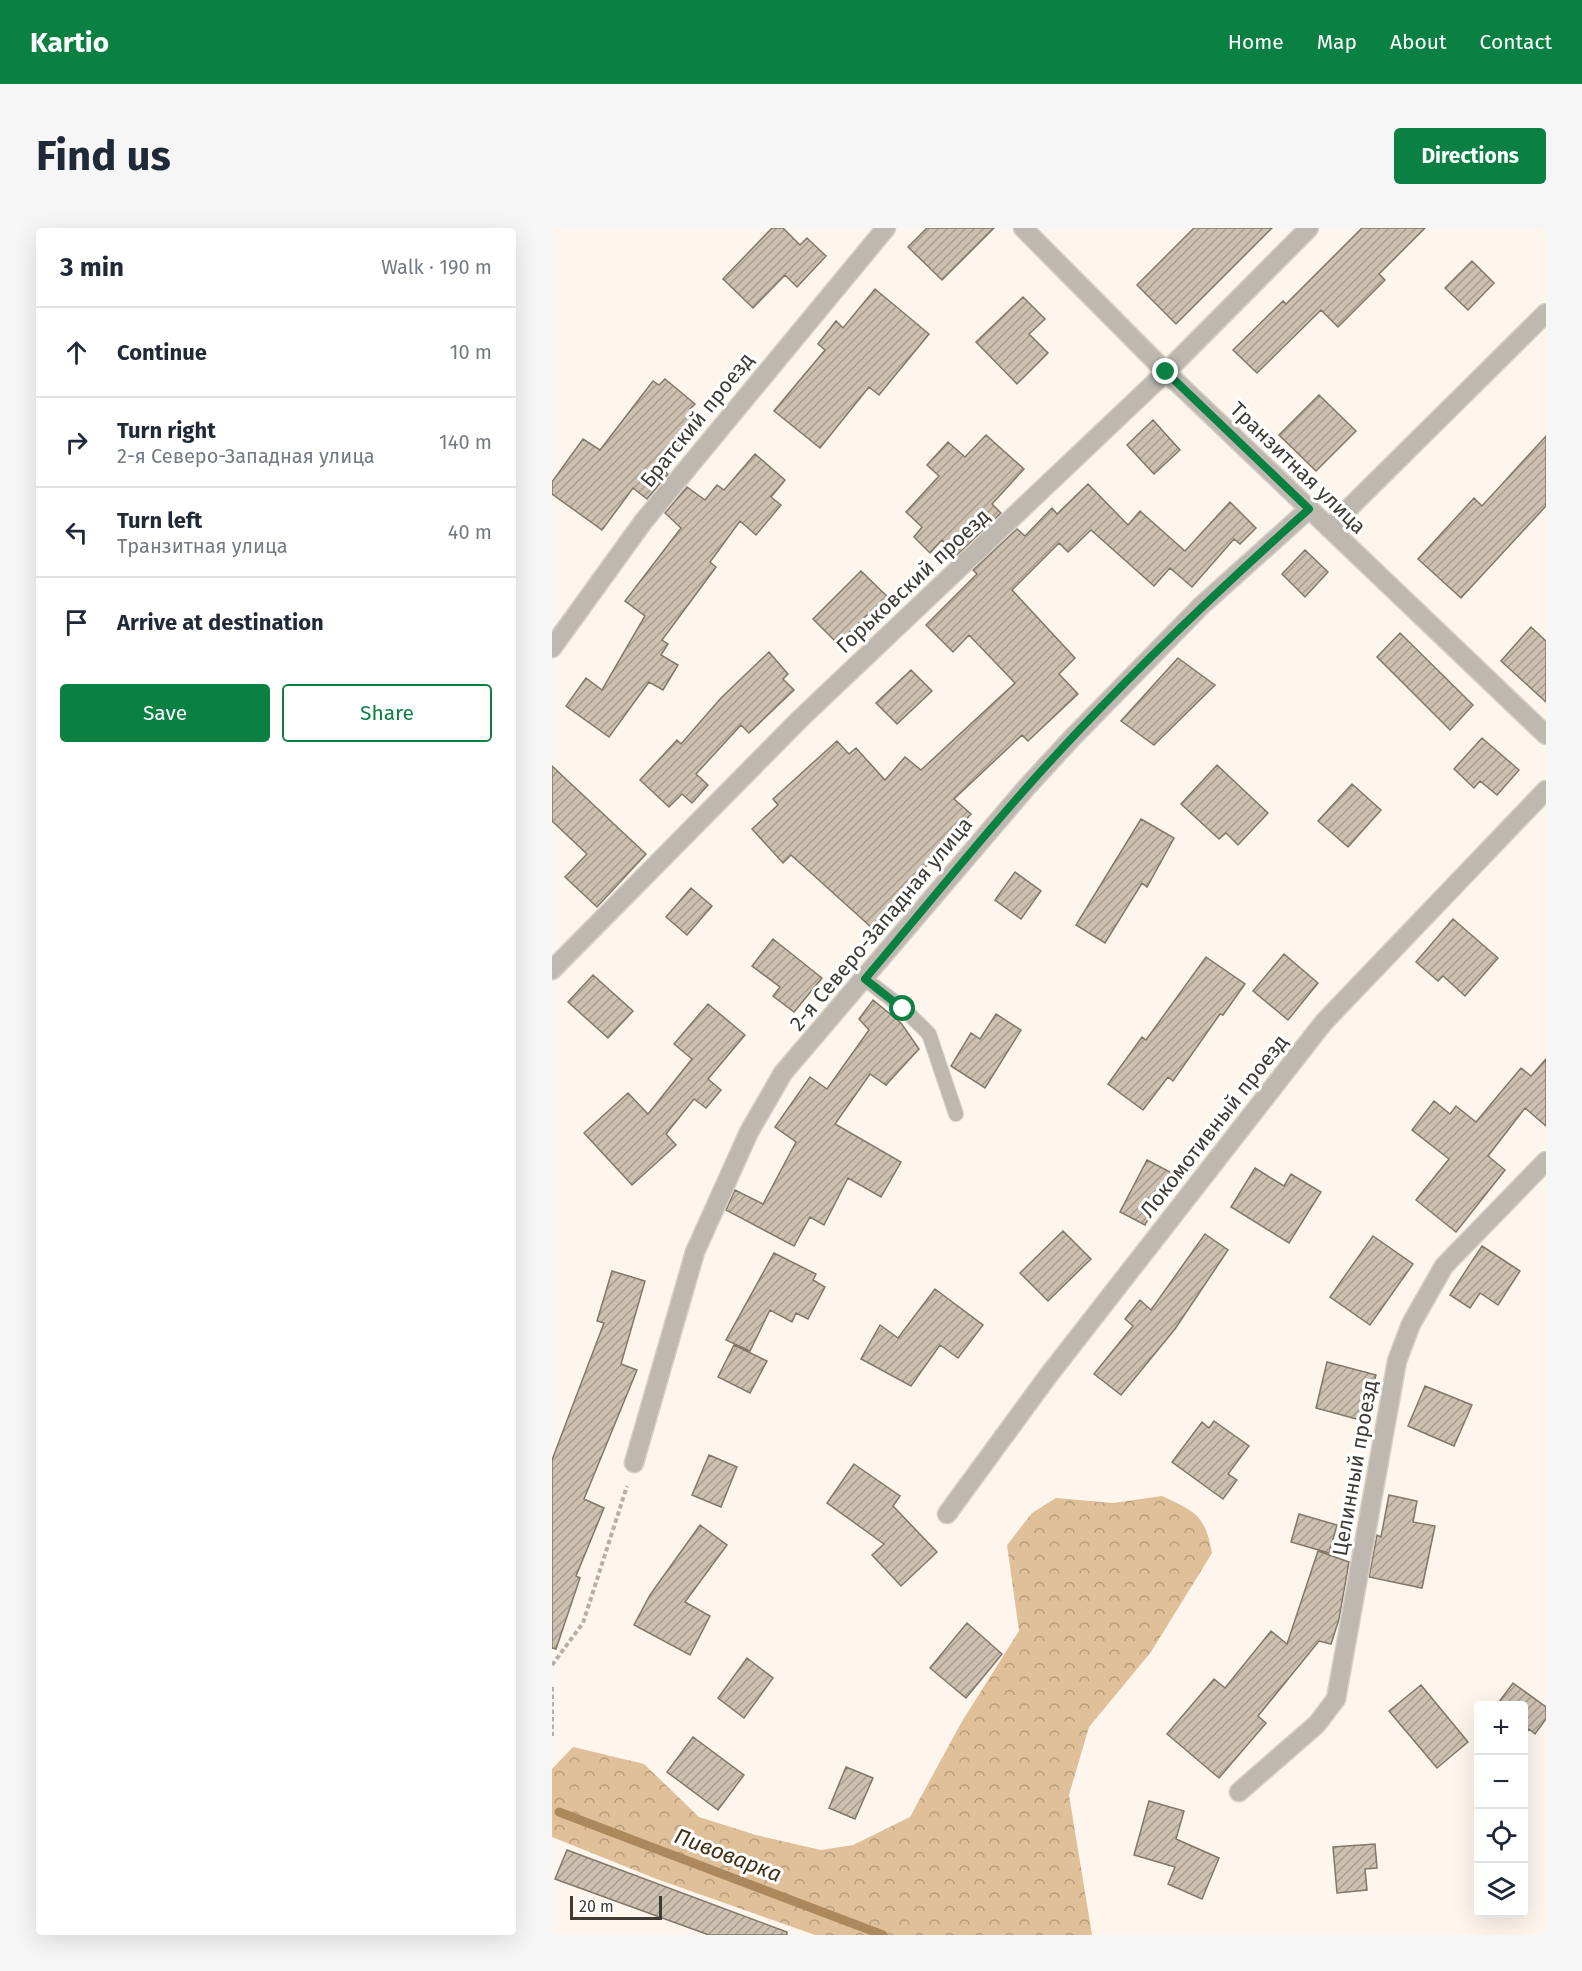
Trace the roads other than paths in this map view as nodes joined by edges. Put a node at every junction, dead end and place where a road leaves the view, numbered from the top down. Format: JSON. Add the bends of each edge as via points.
{"nodes":[{"id":1,"x":886,"y":228,"type":"edge"},
{"id":2,"x":1023,"y":228,"type":"edge"},
{"id":3,"x":1309,"y":228,"type":"edge"},
{"id":4,"x":1546,"y":313,"type":"edge"},
{"id":5,"x":1166,"y":372,"type":"junction"},
{"id":6,"x":1309,"y":509,"type":"junction"},
{"id":7,"x":1329,"y":528,"type":"junction"},
{"id":8,"x":552,"y":648,"type":"edge"},
{"id":9,"x":1546,"y":735,"type":"edge"},
{"id":10,"x":1546,"y":790,"type":"edge"},
{"id":11,"x":552,"y":970,"type":"edge"},
{"id":12,"x":865,"y":979,"type":"junction"},
{"id":13,"x":956,"y":1114,"type":"dead end"},
{"id":14,"x":1546,"y":1161,"type":"edge"},
{"id":15,"x":634,"y":1462,"type":"road end"},
{"id":16,"x":947,"y":1514,"type":"dead end"},
{"id":17,"x":1239,"y":1792,"type":"dead end"}],
"edges":[{"from":1,"to":8,"type":"street","name":"Братский проезд","via":[[643,522]]},
{"from":2,"to":5,"type":"street","name":"Транзитная улица"},
{"from":3,"to":5,"type":"street","name":"Горьковский проезд"},
{"from":4,"to":7,"type":"street"},
{"from":5,"to":6,"type":"street","name":"Транзитная улица"},
{"from":5,"to":11,"type":"street","name":"Горьковский проезд","via":[[801,718]]},
{"from":6,"to":7,"type":"street","name":"Транзитная улица"},
{"from":6,"to":12,"type":"street","name":"2-я Северо-Западная улица","via":[[1201,606],[1072,738]]},
{"from":7,"to":9,"type":"street","name":"Транзитная улица"},
{"from":10,"to":16,"type":"street","name":"Локомотивный проезд","via":[[1324,1022],[1055,1367]]},
{"from":12,"to":13,"type":"lane","via":[[928,1034]]},
{"from":12,"to":15,"type":"street","name":"2-я Северо-Западная улица","via":[[783,1073],[749,1132],[695,1252]]},
{"from":14,"to":17,"type":"street","name":"Целинный проезд","via":[[1444,1266],[1411,1324],[1397,1361],[1336,1699],[1317,1724]]}]}
